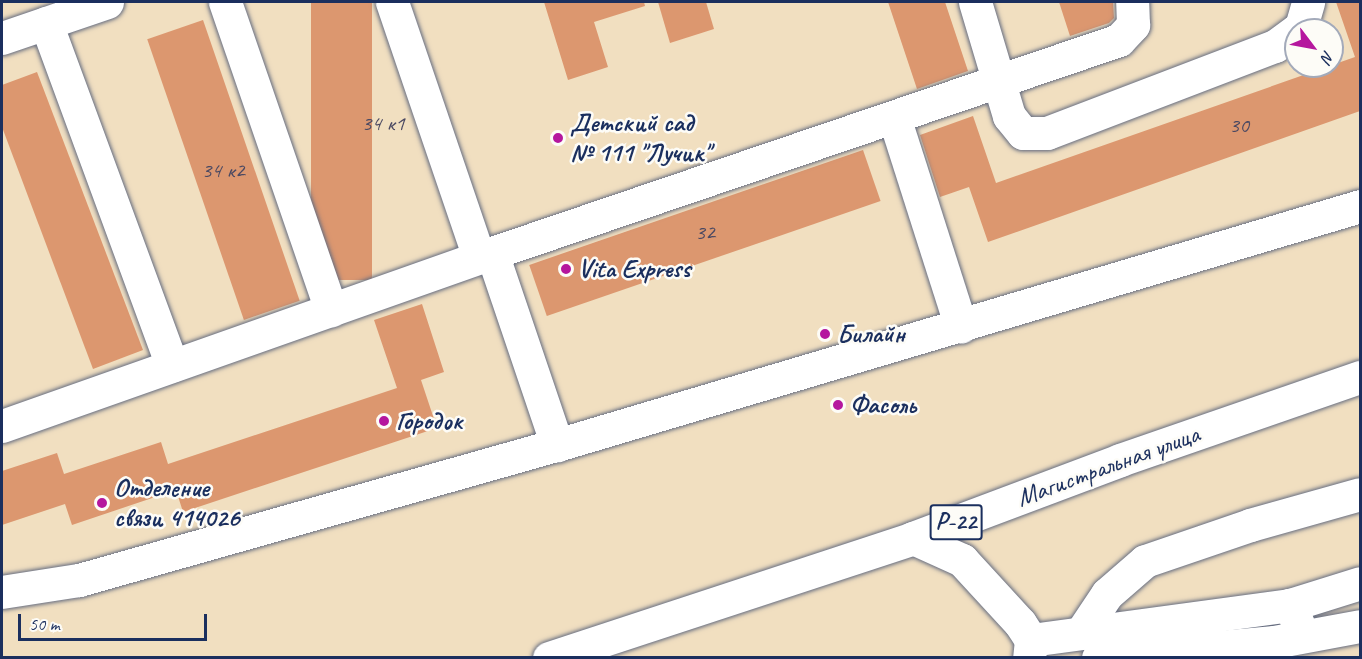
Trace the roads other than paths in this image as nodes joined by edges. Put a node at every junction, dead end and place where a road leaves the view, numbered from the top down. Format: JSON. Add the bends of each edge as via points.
{"nodes":[{"id":1,"x":107,"y":2,"type":"edge"},
{"id":2,"x":225,"y":2,"type":"edge"},
{"id":3,"x":392,"y":2,"type":"edge"},
{"id":4,"x":975,"y":2,"type":"edge"},
{"id":5,"x":1132,"y":2,"type":"edge"},
{"id":6,"x":1308,"y":2,"type":"edge"},
{"id":7,"x":1304,"y":18,"type":"edge"},
{"id":8,"x":46,"y":23,"type":"junction"},
{"id":9,"x":2,"y":38,"type":"edge"},
{"id":10,"x":1284,"y":40,"type":"edge"},
{"id":11,"x":1001,"y":81,"type":"junction"},
{"id":12,"x":894,"y":117,"type":"junction"},
{"id":13,"x":1360,"y":206,"type":"edge"},
{"id":14,"x":486,"y":255,"type":"junction"},
{"id":15,"x":331,"y":310,"type":"junction"},
{"id":16,"x":961,"y":327,"type":"junction"},
{"id":17,"x":172,"y":366,"type":"junction"},
{"id":18,"x":1360,"y":377,"type":"edge"},
{"id":19,"x":2,"y":426,"type":"edge"},
{"id":20,"x":557,"y":446,"type":"junction"},
{"id":21,"x":1360,"y":495,"type":"edge"},
{"id":22,"x":913,"y":538,"type":"junction"},
{"id":23,"x":1360,"y":583,"type":"edge"},
{"id":24,"x":2,"y":592,"type":"edge"},
{"id":25,"x":1290,"y":605,"type":"junction"},
{"id":26,"x":1360,"y":626,"type":"edge"},
{"id":27,"x":1303,"y":637,"type":"junction"},
{"id":28,"x":1027,"y":640,"type":"edge"},
{"id":29,"x":1090,"y":645,"type":"edge"},
{"id":30,"x":549,"y":657,"type":"edge"}],
"edges":[{"from":1,"to":8,"type":"main road"},
{"from":2,"to":15,"type":"main road"},
{"from":3,"to":14,"type":"main road"},
{"from":4,"to":11,"type":"main road"},
{"from":5,"to":11,"type":"main road","via":[[1133,25],[1119,39]]},
{"from":6,"to":7,"type":"main road"},
{"from":8,"to":9,"type":"main road"},
{"from":8,"to":17,"type":"main road"},
{"from":10,"to":11,"type":"main road","via":[[1047,133],[1023,133],[1009,116]]},
{"from":11,"to":12,"type":"main road"},
{"from":12,"to":14,"type":"main road"},
{"from":12,"to":16,"type":"main road"},
{"from":13,"to":16,"type":"main road"},
{"from":14,"to":15,"type":"main road"},
{"from":14,"to":20,"type":"main road"},
{"from":15,"to":17,"type":"main road"},
{"from":16,"to":20,"type":"main road"},
{"from":17,"to":19,"type":"main road"},
{"from":18,"to":22,"type":"main road","name":"Магистральная улица","number":"Р-22","via":[[1120,460]]},
{"from":20,"to":24,"type":"main road","via":[[79,580]]},
{"from":21,"to":29,"type":"main road","via":[[1250,525],[1145,561],[1107,594]]},
{"from":22,"to":28,"type":"main road","via":[[962,560]]},
{"from":22,"to":30,"type":"main road","name":"Магистральная улица","number":"Р-22"},
{"from":23,"to":25,"type":"main road"},
{"from":25,"to":27,"type":"main road"},
{"from":25,"to":29,"type":"main road"},
{"from":26,"to":27,"type":"main road"},
{"from":27,"to":29,"type":"main road","via":[[1274,642]]},
{"from":28,"to":29,"type":"main road"}]}
